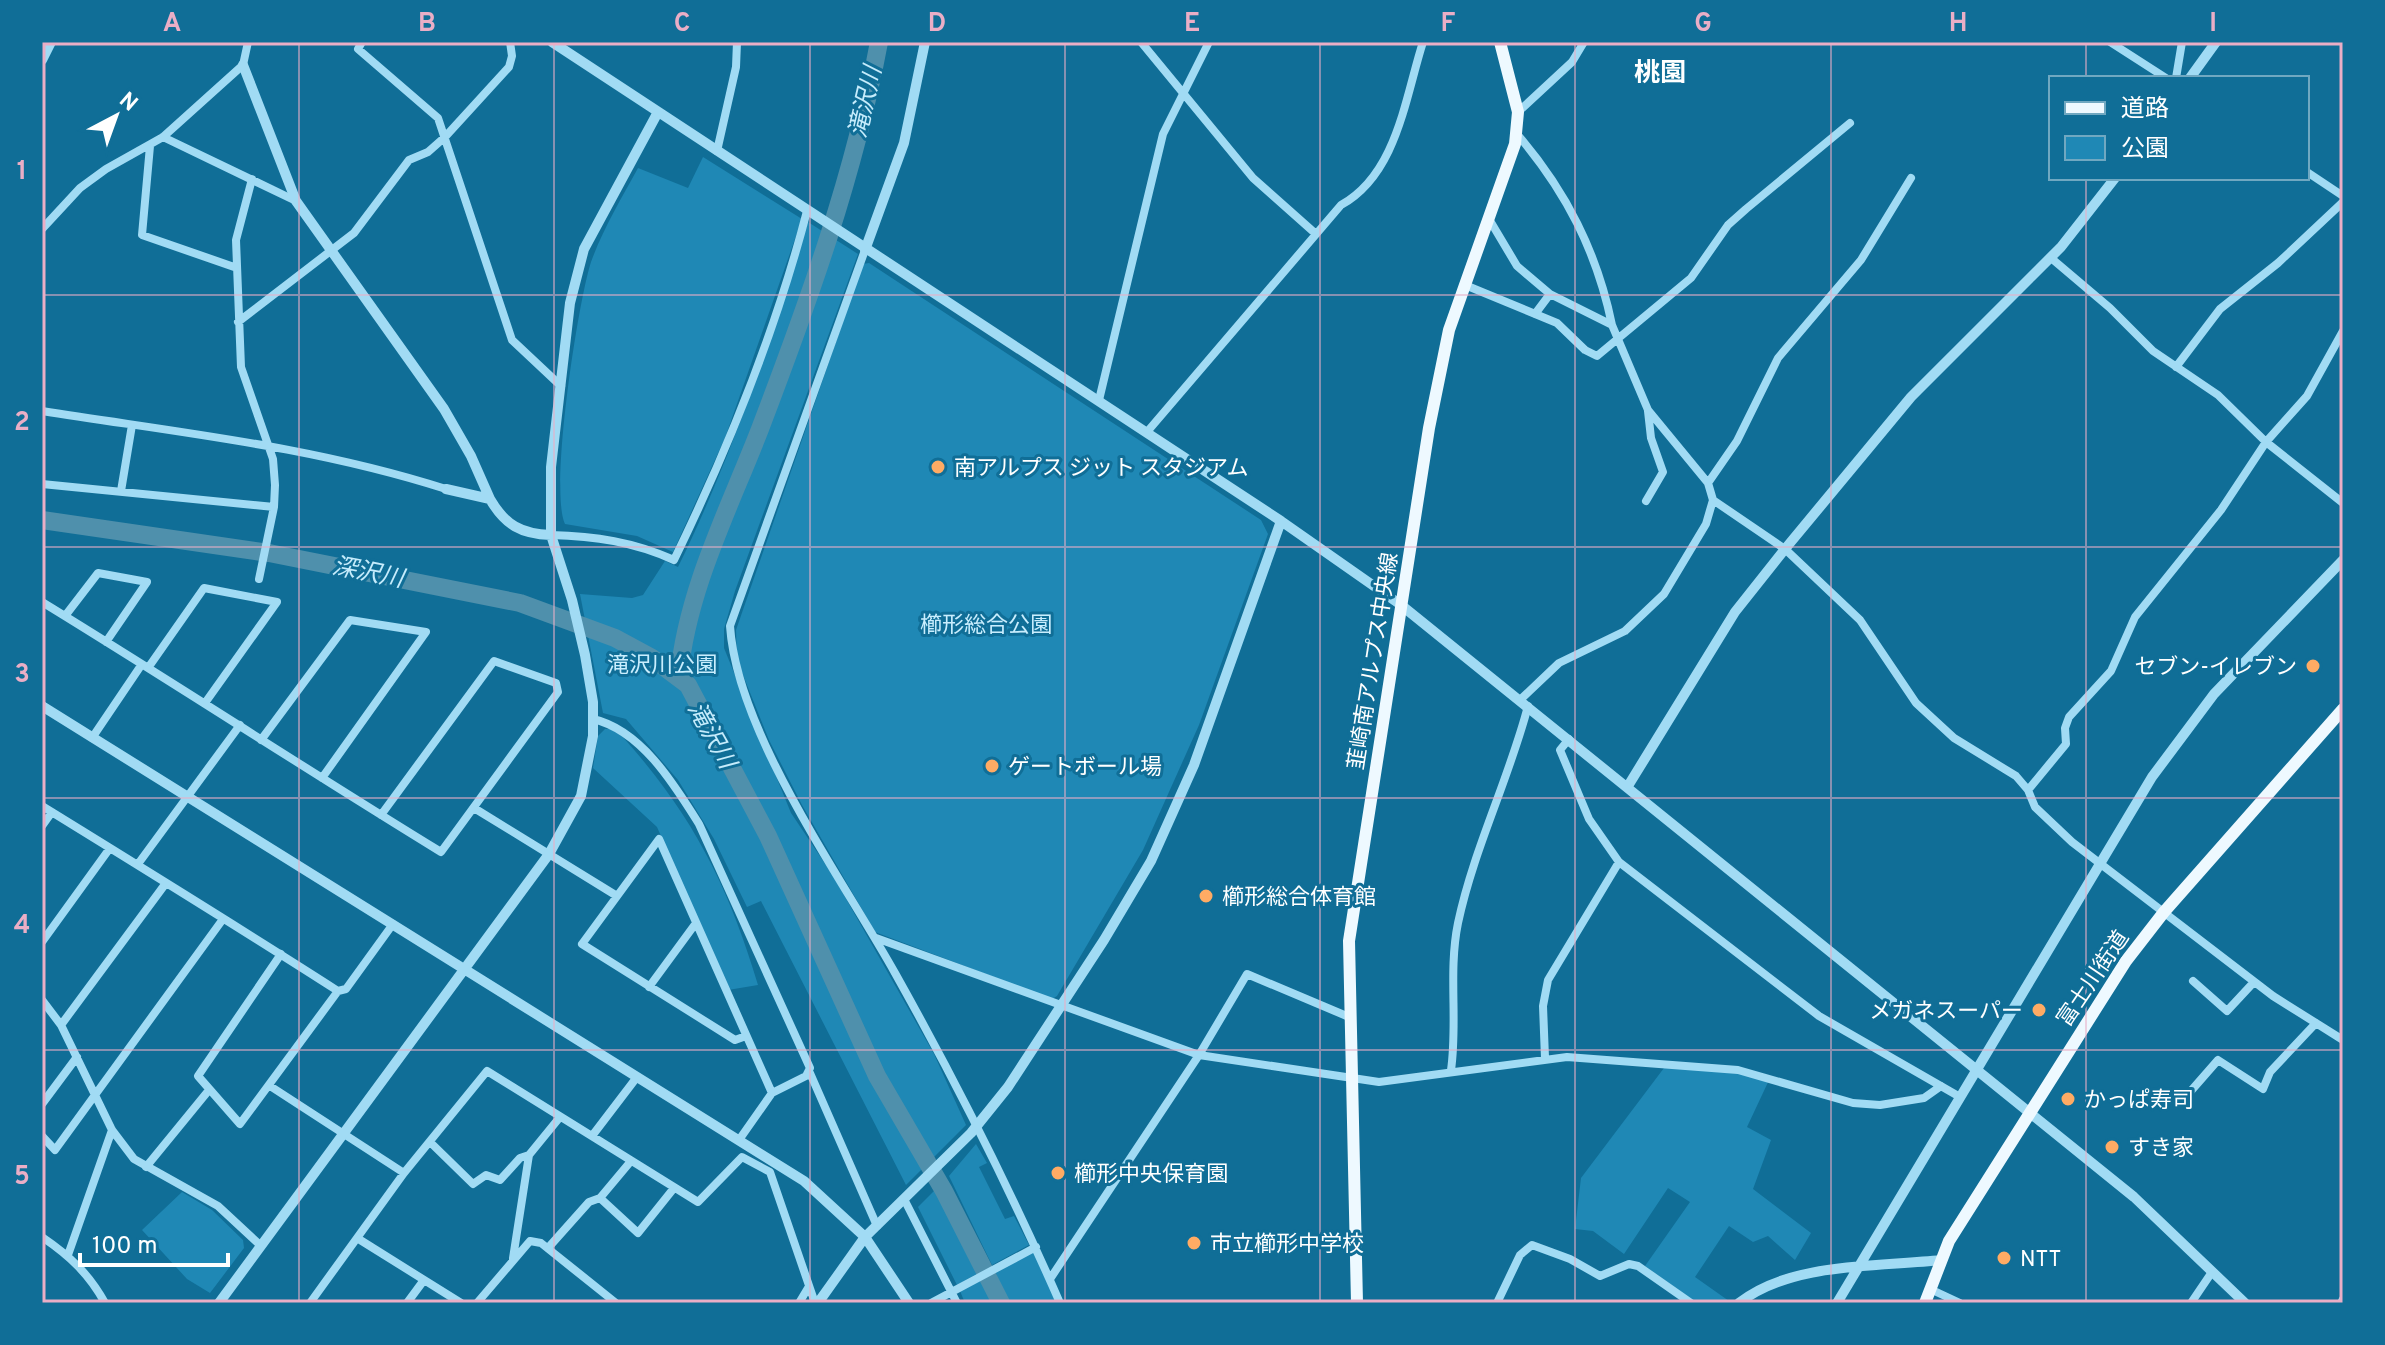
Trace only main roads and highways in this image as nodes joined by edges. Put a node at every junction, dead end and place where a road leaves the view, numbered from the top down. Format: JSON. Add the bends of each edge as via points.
{"nodes":[{"id":1,"x":1500,"y":42,"type":"edge"},
{"id":2,"x":2343,"y":709,"type":"edge"},
{"id":3,"x":1357,"y":1303,"type":"edge"},
{"id":4,"x":1925,"y":1303,"type":"edge"}],
"edges":[{"from":1,"to":3,"type":"main road","name":"韮崎南アルプス中央線","via":[[1518,112],[1517,134],[1449,330],[1349,941]]},
{"from":2,"to":4,"type":"main road","name":"富士川街道","via":[[2164,912],[2095,1005],[1949,1241]]}]}
